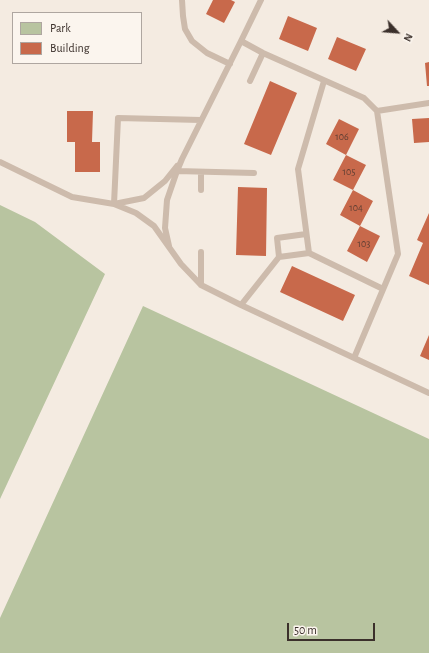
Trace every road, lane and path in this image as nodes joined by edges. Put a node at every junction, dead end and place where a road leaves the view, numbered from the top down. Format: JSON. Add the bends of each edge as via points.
{"nodes":[{"id":1,"x":182,"y":0,"type":"edge"},
{"id":2,"x":261,"y":0,"type":"edge"},
{"id":3,"x":241,"y":42,"type":"junction"},
{"id":4,"x":263,"y":53,"type":"junction"},
{"id":5,"x":230,"y":64,"type":"junction"},
{"id":6,"x":250,"y":81,"type":"dead end"},
{"id":7,"x":324,"y":81,"type":"junction"},
{"id":8,"x":429,"y":103,"type":"edge"},
{"id":9,"x":377,"y":111,"type":"junction"},
{"id":10,"x":201,"y":120,"type":"junction"},
{"id":11,"x":182,"y":159,"type":"junction"},
{"id":12,"x":0,"y":162,"type":"edge"},
{"id":13,"x":177,"y":171,"type":"junction"},
{"id":14,"x":201,"y":172,"type":"junction"},
{"id":15,"x":254,"y":173,"type":"dead end"},
{"id":16,"x":201,"y":190,"type":"dead end"},
{"id":17,"x":114,"y":204,"type":"junction"},
{"id":18,"x":306,"y":234,"type":"junction"},
{"id":19,"x":170,"y":250,"type":"junction"},
{"id":20,"x":201,"y":252,"type":"dead end"},
{"id":21,"x":309,"y":253,"type":"junction"},
{"id":22,"x":279,"y":257,"type":"junction"},
{"id":23,"x":201,"y":284,"type":"junction"},
{"id":24,"x":383,"y":289,"type":"junction"},
{"id":25,"x":241,"y":305,"type":"junction"},
{"id":26,"x":354,"y":358,"type":"junction"},
{"id":27,"x":429,"y":393,"type":"edge"}],
"edges":[{"from":1,"to":5,"type":"lane","via":[[185,29],[192,41],[207,53]]},
{"from":2,"to":3,"type":"lane"},
{"from":3,"to":4,"type":"lane"},
{"from":3,"to":5,"type":"lane"},
{"from":4,"to":6,"type":"lane"},
{"from":4,"to":7,"type":"lane"},
{"from":5,"to":10,"type":"lane"},
{"from":7,"to":9,"type":"lane","via":[[364,98]]},
{"from":7,"to":18,"type":"lane","via":[[298,169]]},
{"from":8,"to":9,"type":"lane"},
{"from":9,"to":24,"type":"lane","via":[[398,254]]},
{"from":10,"to":11,"type":"lane"},
{"from":10,"to":17,"type":"lane","via":[[118,118]]},
{"from":11,"to":13,"type":"lane"},
{"from":11,"to":17,"type":"lane","via":[[165,181],[144,198]]},
{"from":12,"to":17,"type":"lane","via":[[72,197]]},
{"from":13,"to":14,"type":"lane"},
{"from":13,"to":19,"type":"lane","via":[[167,200],[165,228]]},
{"from":14,"to":15,"type":"lane"},
{"from":14,"to":16,"type":"lane"},
{"from":17,"to":19,"type":"lane","via":[[136,213],[154,226]]},
{"from":18,"to":21,"type":"lane"},
{"from":18,"to":22,"type":"lane","via":[[277,238]]},
{"from":19,"to":23,"type":"lane"},
{"from":20,"to":23,"type":"lane"},
{"from":21,"to":22,"type":"lane"},
{"from":21,"to":24,"type":"lane"},
{"from":22,"to":25,"type":"lane"},
{"from":23,"to":25,"type":"lane"},
{"from":24,"to":26,"type":"lane"},
{"from":25,"to":26,"type":"lane"},
{"from":26,"to":27,"type":"lane"}]}
